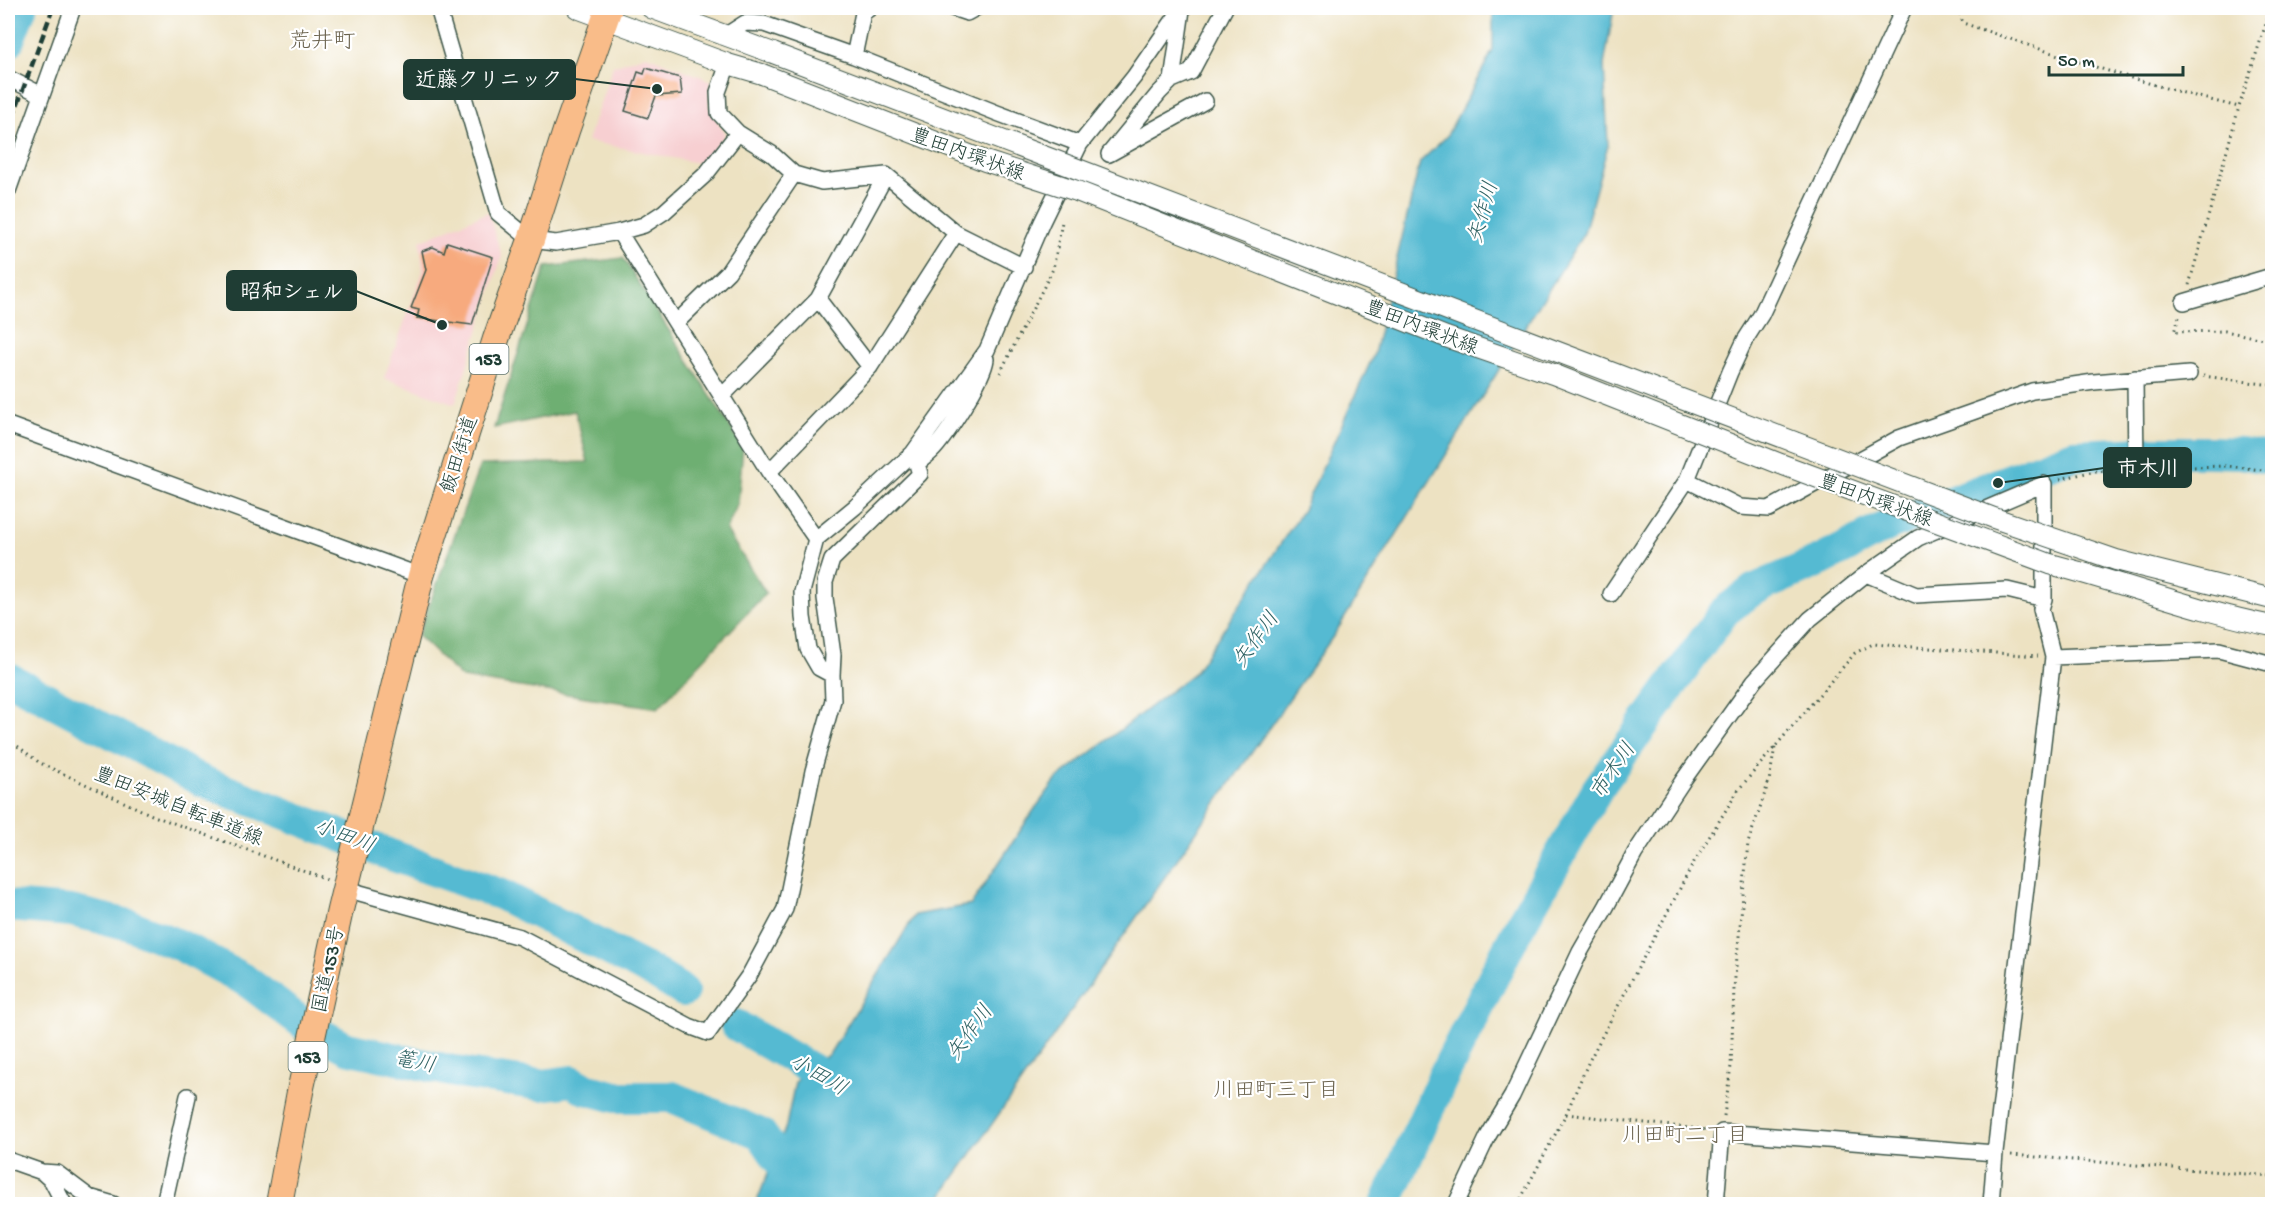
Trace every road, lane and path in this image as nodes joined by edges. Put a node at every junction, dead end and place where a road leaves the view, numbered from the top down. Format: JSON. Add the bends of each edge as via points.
{"nodes":[{"id":1,"x":73,"y":8,"type":"edge"},
{"id":2,"x":438,"y":8,"type":"edge"},
{"id":3,"x":577,"y":8,"type":"edge"},
{"id":4,"x":651,"y":8,"type":"edge"},
{"id":5,"x":870,"y":8,"type":"edge"},
{"id":6,"x":952,"y":8,"type":"edge"},
{"id":7,"x":976,"y":8,"type":"edge"},
{"id":8,"x":1182,"y":8,"type":"edge"},
{"id":9,"x":1225,"y":8,"type":"edge"},
{"id":10,"x":1904,"y":8,"type":"edge"},
{"id":11,"x":1958,"y":8,"type":"edge"},
{"id":12,"x":2271,"y":8,"type":"edge"},
{"id":13,"x":607,"y":13,"type":"edge"},
{"id":14,"x":727,"y":37,"type":"junction"},
{"id":15,"x":854,"y":56,"type":"junction"},
{"id":16,"x":728,"y":64,"type":"junction"},
{"id":17,"x":8,"y":78,"type":"edge"},
{"id":18,"x":1172,"y":80,"type":"junction"},
{"id":19,"x":42,"y":96,"type":"junction"},
{"id":20,"x":1205,"y":101,"type":"dead end"},
{"id":21,"x":2240,"y":107,"type":"junction"},
{"id":22,"x":738,"y":133,"type":"junction"},
{"id":23,"x":1080,"y":144,"type":"junction"},
{"id":24,"x":794,"y":174,"type":"junction"},
{"id":25,"x":886,"y":175,"type":"junction"},
{"id":26,"x":8,"y":191,"type":"edge"},
{"id":27,"x":1063,"y":216,"type":"dead end"},
{"id":28,"x":619,"y":232,"type":"junction"},
{"id":29,"x":956,"y":232,"type":"junction"},
{"id":30,"x":531,"y":240,"type":"junction"},
{"id":31,"x":1024,"y":267,"type":"junction"},
{"id":32,"x":2272,"y":276,"type":"edge"},
{"id":33,"x":818,"y":299,"type":"junction"},
{"id":34,"x":2184,"y":302,"type":"junction"},
{"id":35,"x":676,"y":323,"type":"junction"},
{"id":36,"x":2272,"y":341,"type":"edge"},
{"id":37,"x":987,"y":350,"type":"junction"},
{"id":38,"x":870,"y":367,"type":"junction"},
{"id":39,"x":2189,"y":374,"type":"joint"},
{"id":40,"x":2135,"y":378,"type":"junction"},
{"id":41,"x":996,"y":382,"type":"dead end"},
{"id":42,"x":2272,"y":385,"type":"edge"},
{"id":43,"x":722,"y":396,"type":"junction"},
{"id":44,"x":8,"y":425,"type":"edge"},
{"id":45,"x":2136,"y":469,"type":"junction"},
{"id":46,"x":2272,"y":471,"type":"edge"},
{"id":47,"x":769,"y":472,"type":"junction"},
{"id":48,"x":1687,"y":480,"type":"junction"},
{"id":49,"x":2044,"y":484,"type":"junction"},
{"id":50,"x":816,"y":539,"type":"junction"},
{"id":51,"x":1866,"y":574,"type":"junction"},
{"id":52,"x":420,"y":576,"type":"junction"},
{"id":53,"x":1611,"y":594,"type":"dead end"},
{"id":54,"x":2044,"y":599,"type":"junction"},
{"id":55,"x":2272,"y":599,"type":"edge"},
{"id":56,"x":2272,"y":626,"type":"edge"},
{"id":57,"x":2053,"y":657,"type":"junction"},
{"id":58,"x":2272,"y":664,"type":"edge"},
{"id":59,"x":832,"y":675,"type":"junction"},
{"id":60,"x":8,"y":739,"type":"edge"},
{"id":61,"x":1775,"y":745,"type":"junction"},
{"id":62,"x":342,"y":898,"type":"junction"},
{"id":63,"x":188,"y":1096,"type":"dead end"},
{"id":64,"x":1566,"y":1114,"type":"junction"},
{"id":65,"x":1722,"y":1132,"type":"junction"},
{"id":66,"x":1995,"y":1153,"type":"junction"},
{"id":67,"x":8,"y":1160,"type":"edge"},
{"id":68,"x":42,"y":1172,"type":"junction"},
{"id":69,"x":2272,"y":1176,"type":"edge"},
{"id":70,"x":64,"y":1204,"type":"edge"},
{"id":71,"x":113,"y":1204,"type":"edge"},
{"id":72,"x":164,"y":1204,"type":"edge"},
{"id":73,"x":279,"y":1204,"type":"edge"},
{"id":74,"x":1456,"y":1204,"type":"edge"},
{"id":75,"x":1518,"y":1204,"type":"edge"},
{"id":76,"x":1716,"y":1204,"type":"edge"},
{"id":77,"x":1991,"y":1204,"type":"edge"}],
"edges":[{"from":1,"to":19,"type":"street"},
{"from":2,"to":30,"type":"street","via":[[498,213]]},
{"from":3,"to":13,"type":"street","name":"豊田内環状線"},
{"from":4,"to":14,"type":"street","name":"豊田内環状線"},
{"from":5,"to":15,"type":"street","via":[[863,13]]},
{"from":6,"to":7,"type":"street","via":[[967,13]]},
{"from":8,"to":18,"type":"street"},
{"from":8,"to":23,"type":"street"},
{"from":9,"to":18,"type":"street","via":[[1191,72]]},
{"from":10,"to":48,"type":"street","via":[[1761,315],[1730,372]]},
{"from":11,"to":21,"type":"path","via":[[1963,23],[2177,93]]},
{"from":12,"to":21,"type":"path"},
{"from":13,"to":16,"type":"street","name":"豊田内環状線"},
{"from":13,"to":30,"type":"highway","name":"飯田街道","number":"153"},
{"from":14,"to":15,"type":"street","via":[[745,23],[764,24]]},
{"from":14,"to":55,"type":"street","name":"豊田内環状線","bridge":true,"via":[[1994,518],[2115,560]]},
{"from":15,"to":23,"type":"street"},
{"from":16,"to":22,"type":"street","via":[[718,92],[719,113]]},
{"from":16,"to":56,"type":"street","name":"豊田内環状線","bridge":true,"via":[[985,161],[1077,191],[1446,337],[1553,374],[2050,564]]},
{"from":17,"to":19,"type":"street"},
{"from":18,"to":20,"type":"street","via":[[1109,154]]},
{"from":19,"to":26,"type":"street"},
{"from":21,"to":34,"type":"path"},
{"from":22,"to":24,"type":"street","via":[[772,154]]},
{"from":22,"to":28,"type":"street","via":[[706,174],[664,212],[644,225]]},
{"from":23,"to":31,"type":"street","via":[[1041,222]]},
{"from":24,"to":25,"type":"street","via":[[822,182]]},
{"from":24,"to":35,"type":"street","via":[[728,272]]},
{"from":25,"to":29,"type":"street"},
{"from":25,"to":33,"type":"street"},
{"from":27,"to":41,"type":"path","via":[[1053,269]]},
{"from":28,"to":30,"type":"street","via":[[556,243]]},
{"from":28,"to":35,"type":"street"},
{"from":29,"to":31,"type":"street"},
{"from":29,"to":38,"type":"street"},
{"from":30,"to":52,"type":"highway","name":"飯田街道","number":"153"},
{"from":31,"to":37,"type":"street"},
{"from":32,"to":34,"type":"street"},
{"from":33,"to":38,"type":"street"},
{"from":33,"to":43,"type":"street"},
{"from":34,"to":36,"type":"path","via":[[2174,332],[2225,331]]},
{"from":35,"to":43,"type":"street"},
{"from":37,"to":50,"type":"street","via":[[913,453]]},
{"from":37,"to":59,"type":"street","via":[[986,366],[969,398],[932,452],[916,464],[920,474],[832,560],[825,582]]},
{"from":38,"to":47,"type":"street"},
{"from":39,"to":40,"type":"street"},
{"from":39,"to":42,"type":"path"},
{"from":40,"to":45,"type":"street"},
{"from":40,"to":48,"type":"street","via":[[2032,391],[1899,438],[1768,509],[1740,507]]},
{"from":43,"to":47,"type":"street"},
{"from":44,"to":52,"type":"street"},
{"from":45,"to":46,"type":"path","via":[[2227,466]]},
{"from":45,"to":49,"type":"path","via":[[2095,471]]},
{"from":47,"to":50,"type":"street"},
{"from":48,"to":53,"type":"street"},
{"from":49,"to":51,"type":"street","via":[[1918,538]]},
{"from":49,"to":54,"type":"street"},
{"from":50,"to":59,"type":"street","via":[[802,592],[803,617],[808,649],[819,668]]},
{"from":51,"to":54,"type":"street","via":[[1916,595],[2007,590]]},
{"from":51,"to":74,"type":"street","via":[[1810,619],[1754,681],[1635,853],[1580,952]]},
{"from":52,"to":62,"type":"highway","name":"飯田街道","number":"153"},
{"from":54,"to":57,"type":"street","via":[[2041,609]]},
{"from":57,"to":58,"type":"street","via":[[2219,650]]},
{"from":57,"to":61,"type":"path","via":[[1873,644],[1855,653]]},
{"from":57,"to":66,"type":"street"},
{"from":59,"to":62,"type":"street","via":[[833,700],[813,771],[785,909],[750,974],[708,1033],[520,938],[360,893]]},
{"from":60,"to":62,"type":"path","name":"豊田安城自転車道線","via":[[40,763]]},
{"from":61,"to":64,"type":"path","via":[[1739,789],[1695,860],[1588,1061]]},
{"from":61,"to":65,"type":"path","via":[[1769,781],[1748,843],[1731,1066]]},
{"from":62,"to":73,"type":"highway","name":"国道153号","number":"153"},
{"from":63,"to":72,"type":"street"},
{"from":64,"to":65,"type":"path"},
{"from":64,"to":75,"type":"path"},
{"from":65,"to":66,"type":"street"},
{"from":65,"to":76,"type":"street"},
{"from":66,"to":69,"type":"path"},
{"from":66,"to":77,"type":"street"},
{"from":67,"to":68,"type":"street"},
{"from":68,"to":70,"type":"street"},
{"from":68,"to":71,"type":"street","via":[[57,1173],[89,1197]]}]}
